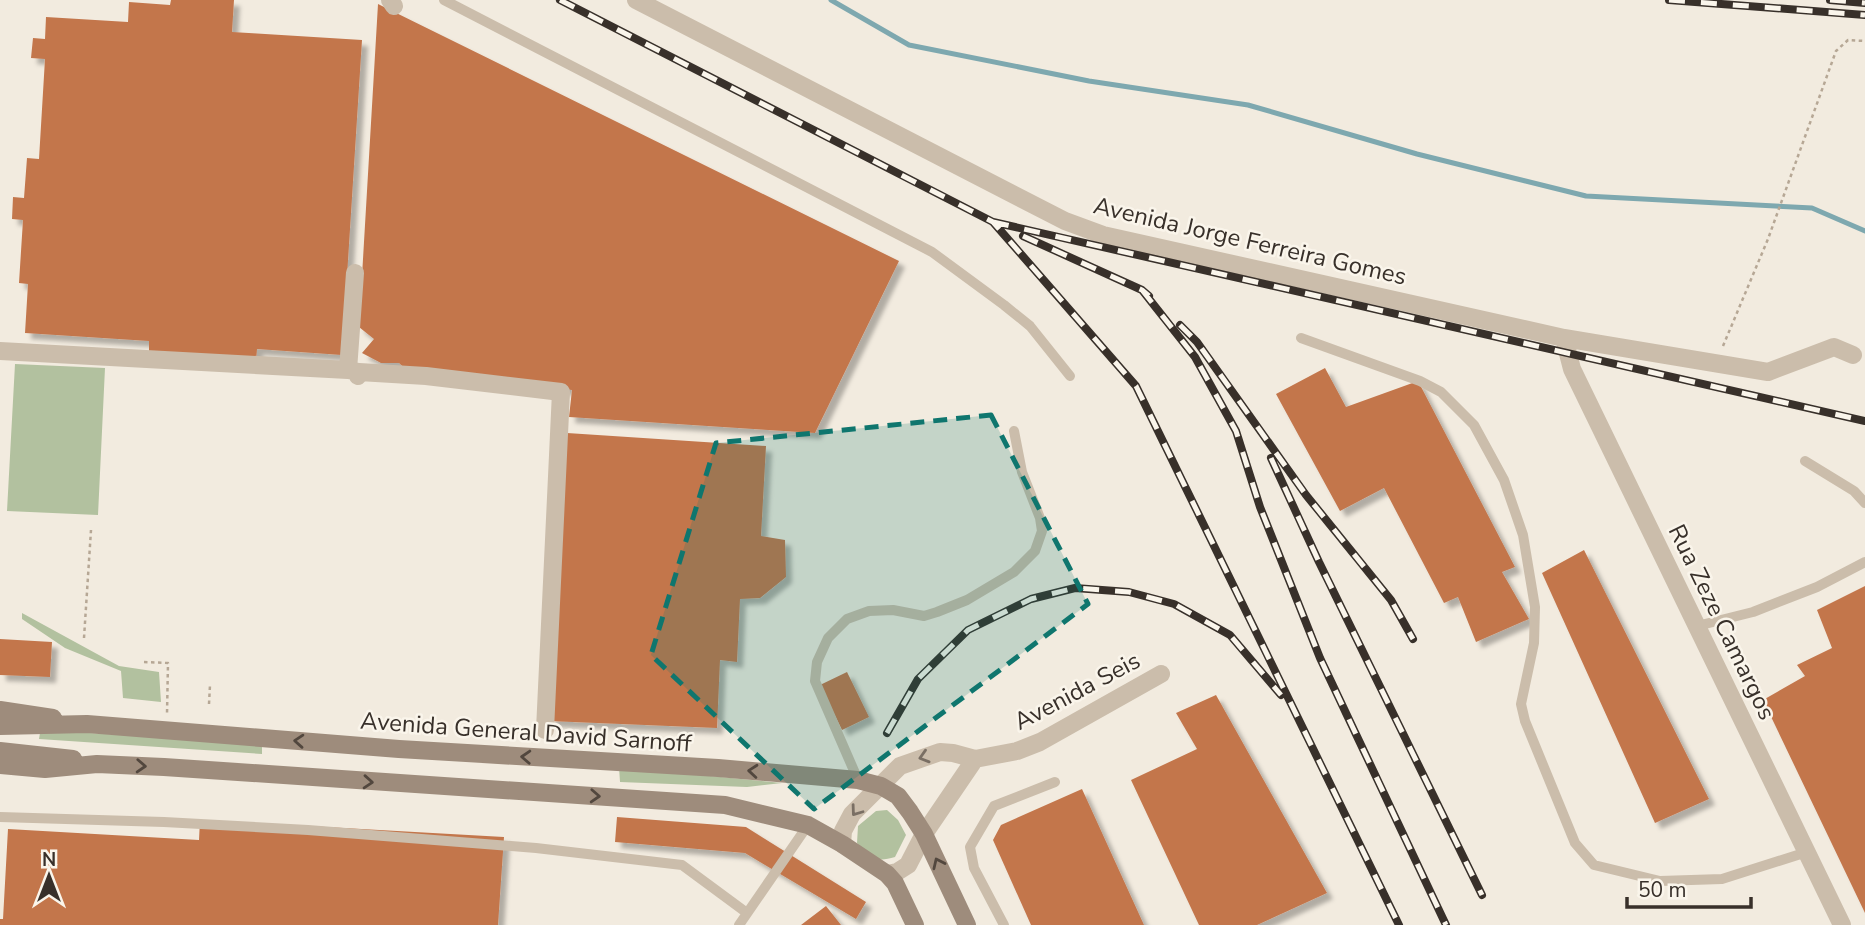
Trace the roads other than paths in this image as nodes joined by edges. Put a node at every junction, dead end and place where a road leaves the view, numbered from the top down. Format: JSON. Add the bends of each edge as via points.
{"nodes":[{"id":1,"x":444,"y":0,"type":"edge"},
{"id":2,"x":636,"y":0,"type":"edge"},
{"id":3,"x":355,"y":273,"type":"dead end"},
{"id":4,"x":1301,"y":338,"type":"dead end"},
{"id":5,"x":1564,"y":338,"type":"junction"},
{"id":6,"x":0,"y":351,"type":"edge"},
{"id":7,"x":1853,"y":355,"type":"dead end"},
{"id":8,"x":355,"y":373,"type":"junction"},
{"id":9,"x":1070,"y":376,"type":"dead end"},
{"id":10,"x":1014,"y":431,"type":"dead end"},
{"id":11,"x":1805,"y":461,"type":"dead end"},
{"id":12,"x":1865,"y":503,"type":"edge"},
{"id":13,"x":1865,"y":562,"type":"edge"},
{"id":14,"x":1697,"y":626,"type":"junction"},
{"id":15,"x":1161,"y":674,"type":"dead end"},
{"id":16,"x":0,"y":710,"type":"edge"},
{"id":17,"x":87,"y":724,"type":"junction"},
{"id":18,"x":0,"y":726,"type":"edge"},
{"id":19,"x":545,"y":730,"type":"dead end"},
{"id":20,"x":0,"y":751,"type":"edge"},
{"id":21,"x":975,"y":759,"type":"junction"},
{"id":22,"x":97,"y":764,"type":"junction"},
{"id":23,"x":0,"y":765,"type":"edge"},
{"id":24,"x":858,"y":780,"type":"junction"},
{"id":25,"x":1055,"y":782,"type":"dead end"},
{"id":26,"x":881,"y":786,"type":"junction"},
{"id":27,"x":0,"y":817,"type":"edge"},
{"id":28,"x":807,"y":825,"type":"junction"},
{"id":29,"x":924,"y":834,"type":"junction"},
{"id":30,"x":842,"y":844,"type":"junction"},
{"id":31,"x":1807,"y":852,"type":"junction"},
{"id":32,"x":887,"y":874,"type":"junction"},
{"id":33,"x":747,"y":913,"type":"junction"},
{"id":34,"x":739,"y":925,"type":"edge"},
{"id":35,"x":915,"y":925,"type":"edge"},
{"id":36,"x":967,"y":925,"type":"edge"},
{"id":37,"x":1004,"y":925,"type":"edge"},
{"id":38,"x":1842,"y":925,"type":"edge"}],
"edges":[{"from":1,"to":9,"type":"lane","via":[[932,252],[1030,326]]},
{"from":2,"to":5,"type":"street","name":"Avenida Jorge Ferreira Gomes","via":[[1065,221],[1176,252]]},
{"from":3,"to":8,"type":"street"},
{"from":4,"to":31,"type":"lane","via":[[1441,392],[1474,425],[1504,480],[1523,535],[1535,607],[1534,643],[1521,704],[1525,721],[1575,843],[1594,865],[1660,881],[1722,878]]},
{"from":5,"to":7,"type":"street","name":"Avenida Jorge Ferreira Gomes","via":[[1768,372],[1834,347]]},
{"from":5,"to":14,"type":"street","name":"Rua Zeze Camargos","via":[[1572,369]]},
{"from":6,"to":8,"type":"street"},
{"from":8,"to":19,"type":"street","via":[[426,376],[561,392]]},
{"from":10,"to":24,"type":"lane","via":[[1022,472],[1040,518],[1042,531],[1035,551],[1014,572],[937,612],[924,616],[869,611],[847,619],[828,638],[817,662],[815,681]]},
{"from":11,"to":12,"type":"lane","via":[[1854,491]]},
{"from":13,"to":14,"type":"lane","via":[[1753,612]]},
{"from":14,"to":31,"type":"street","name":"Rua Zeze Camargos"},
{"from":15,"to":21,"type":"street","name":"Avenida Seis","via":[[1040,742]]},
{"from":16,"to":17,"type":"main road"},
{"from":17,"to":18,"type":"main road","name":"Avenida General David Sarnoff"},
{"from":24,"to":17,"type":"main road","name":"Avenida General David Sarnoff","one_way":true},
{"from":20,"to":22,"type":"main road"},
{"from":21,"to":26,"type":"street","name":"Avenida Seis","one_way":true,"via":[[953,753],[924,756],[900,766]]},
{"from":21,"to":29,"type":"street"},
{"from":22,"to":23,"type":"main road","via":[[44,769]]},
{"from":22,"to":28,"type":"main road","one_way":true,"via":[[715,803]]},
{"from":24,"to":26,"type":"main road","name":"Avenida General David Sarnoff"},
{"from":25,"to":37,"type":"lane","via":[[994,806],[970,847],[974,867]]},
{"from":26,"to":29,"type":"main road","name":"Avenida General David Sarnoff","via":[[898,796]]},
{"from":26,"to":30,"type":"street","name":"Avenida Seis","one_way":true,"via":[[852,814]]},
{"from":27,"to":33,"type":"lane","via":[[308,830],[682,864]]},
{"from":28,"to":30,"type":"main road"},
{"from":28,"to":33,"type":"lane"},
{"from":29,"to":32,"type":"street","via":[[908,865]]},
{"from":36,"to":29,"type":"main road","name":"Avenida General David Sarnoff","one_way":true},
{"from":30,"to":32,"type":"main road"},
{"from":31,"to":38,"type":"street","name":"Rua Zeze Camargos"},
{"from":32,"to":35,"type":"main road"},
{"from":33,"to":34,"type":"lane"}]}
